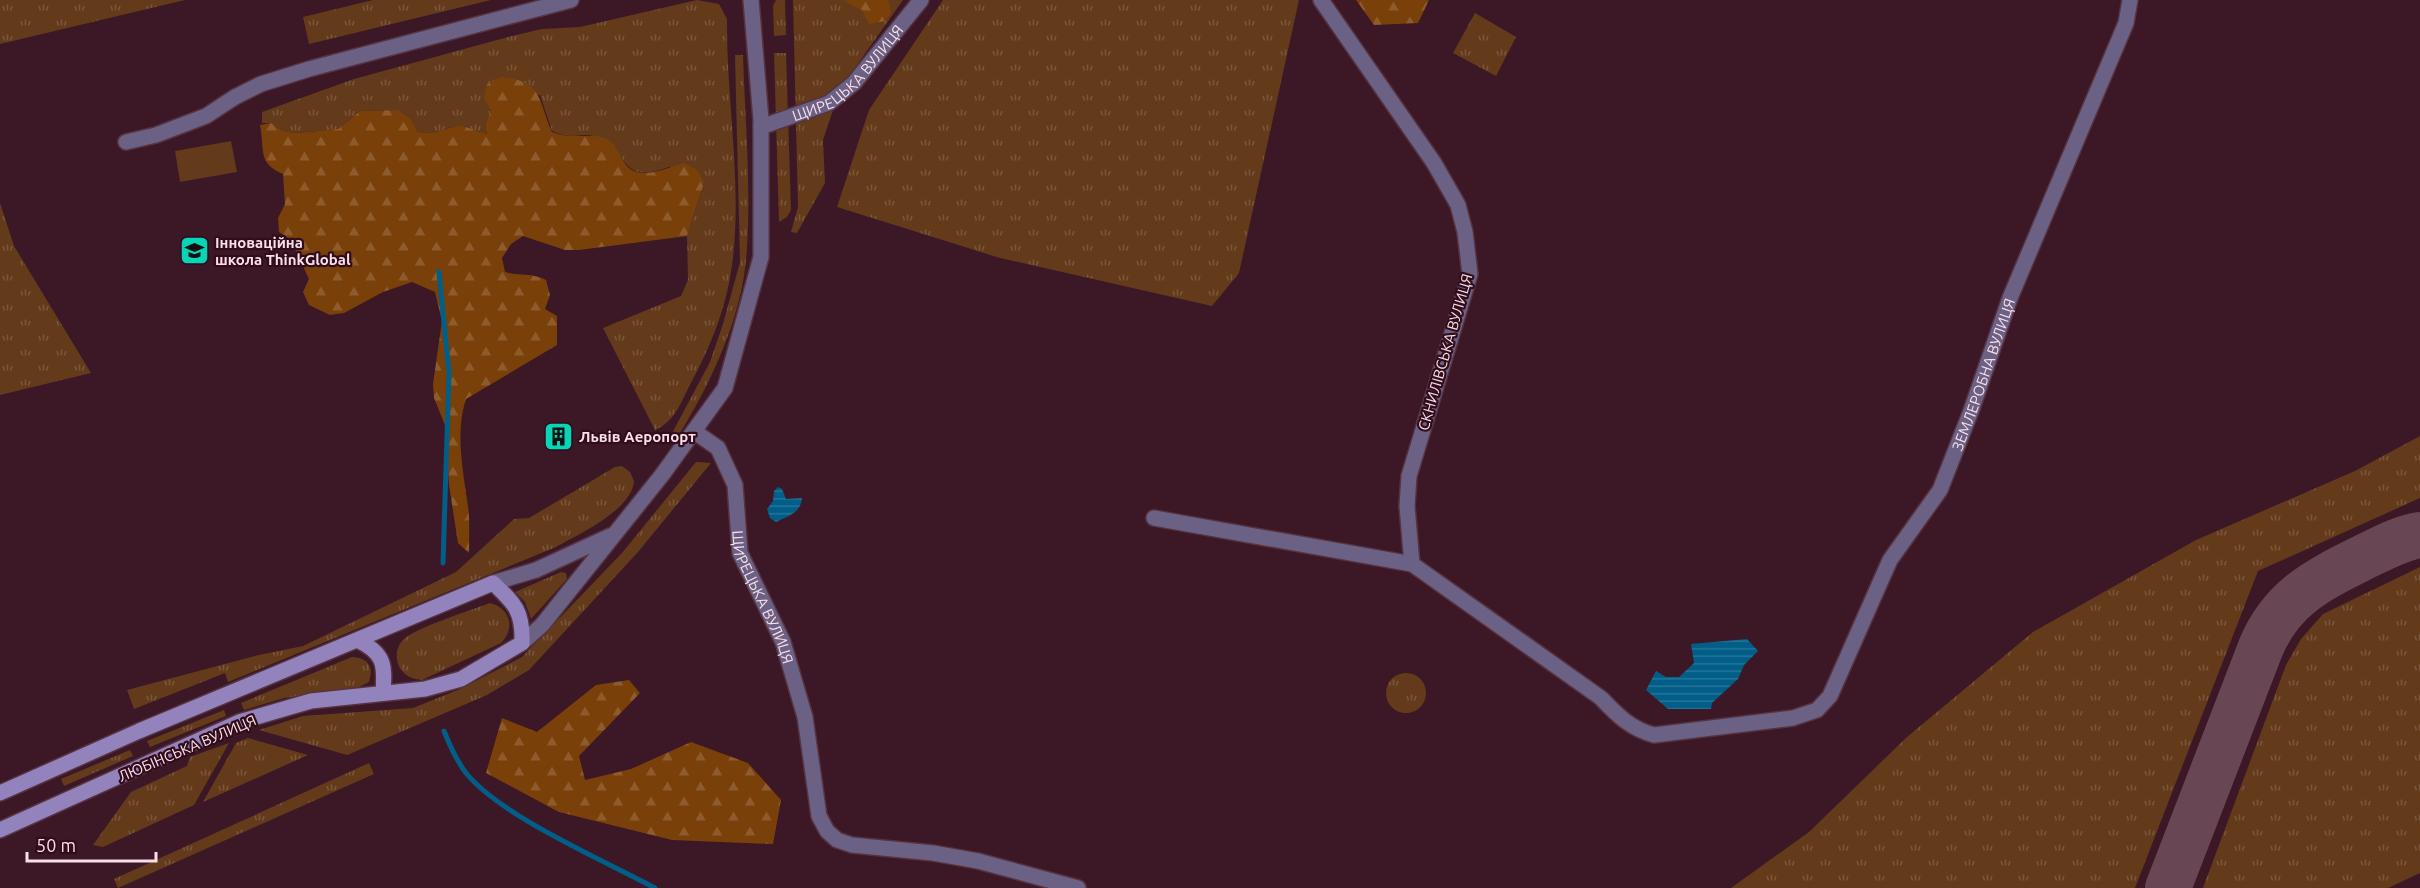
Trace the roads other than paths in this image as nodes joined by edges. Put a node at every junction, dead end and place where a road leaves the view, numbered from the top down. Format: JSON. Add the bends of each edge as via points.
{"nodes":[{"id":1,"x":571,"y":0,"type":"edge"},
{"id":2,"x":751,"y":0,"type":"edge"},
{"id":3,"x":921,"y":0,"type":"edge"},
{"id":4,"x":1322,"y":0,"type":"edge"},
{"id":5,"x":2130,"y":0,"type":"edge"},
{"id":6,"x":761,"y":124,"type":"junction"},
{"id":7,"x":126,"y":142,"type":"dead end"},
{"id":8,"x":695,"y":432,"type":"junction"},
{"id":9,"x":1154,"y":518,"type":"dead end"},
{"id":10,"x":615,"y":533,"type":"junction"},
{"id":11,"x":1412,"y":564,"type":"junction"},
{"id":12,"x":493,"y":583,"type":"junction"},
{"id":13,"x":357,"y":640,"type":"junction"},
{"id":14,"x":522,"y":643,"type":"junction"},
{"id":15,"x":383,"y":693,"type":"junction"},
{"id":16,"x":0,"y":793,"type":"edge"},
{"id":17,"x":0,"y":830,"type":"edge"},
{"id":18,"x":1078,"y":888,"type":"edge"}],
"edges":[{"from":1,"to":7,"type":"street","via":[[261,84],[206,116]]},
{"from":2,"to":6,"type":"street"},
{"from":3,"to":6,"type":"street","name":"ЩИРЕЦЬКА ВУЛИЦЯ","via":[[854,83],[829,103]]},
{"from":4,"to":11,"type":"street","name":"СКНИЛІВСЬКА ВУЛИЦЯ","via":[[1434,162],[1458,205],[1465,232],[1470,274],[1409,476],[1407,507]]},
{"from":5,"to":11,"type":"street","name":"ЗЕМЛЕРОБНА ВУЛИЦЯ","via":[[2126,23],[2010,298],[1940,490],[1890,560],[1830,696],[1817,710],[1793,718],[1654,735],[1640,731],[1601,698]]},
{"from":6,"to":8,"type":"street","via":[[761,257],[725,388]]},
{"from":8,"to":10,"type":"street","name":"ЛЮБІНСЬКА ВУЛИЦЯ"},
{"from":8,"to":18,"type":"street","name":"ЩИРЕЦЬКА ВУЛИЦЯ","via":[[718,448],[735,485],[740,553],[783,642],[805,717],[819,816],[827,831],[852,845],[978,861]]},
{"from":9,"to":11,"type":"street"},
{"from":10,"to":12,"type":"street","via":[[536,570]]},
{"from":10,"to":14,"type":"street","name":"ЛЮБІНСЬКА ВУЛИЦЯ","via":[[542,625]]},
{"from":12,"to":13,"type":"street"},
{"from":12,"to":14,"type":"street","via":[[518,609]]},
{"from":13,"to":15,"type":"street","via":[[371,647],[381,659],[385,670]]},
{"from":13,"to":16,"type":"street"},
{"from":14,"to":15,"type":"street","name":"ЛЮБІНСЬКА ВУЛИЦЯ","via":[[461,679],[425,689]]},
{"from":15,"to":17,"type":"street","name":"ЛЮБІНСЬКА ВУЛИЦЯ","via":[[311,701],[239,722]]}]}
